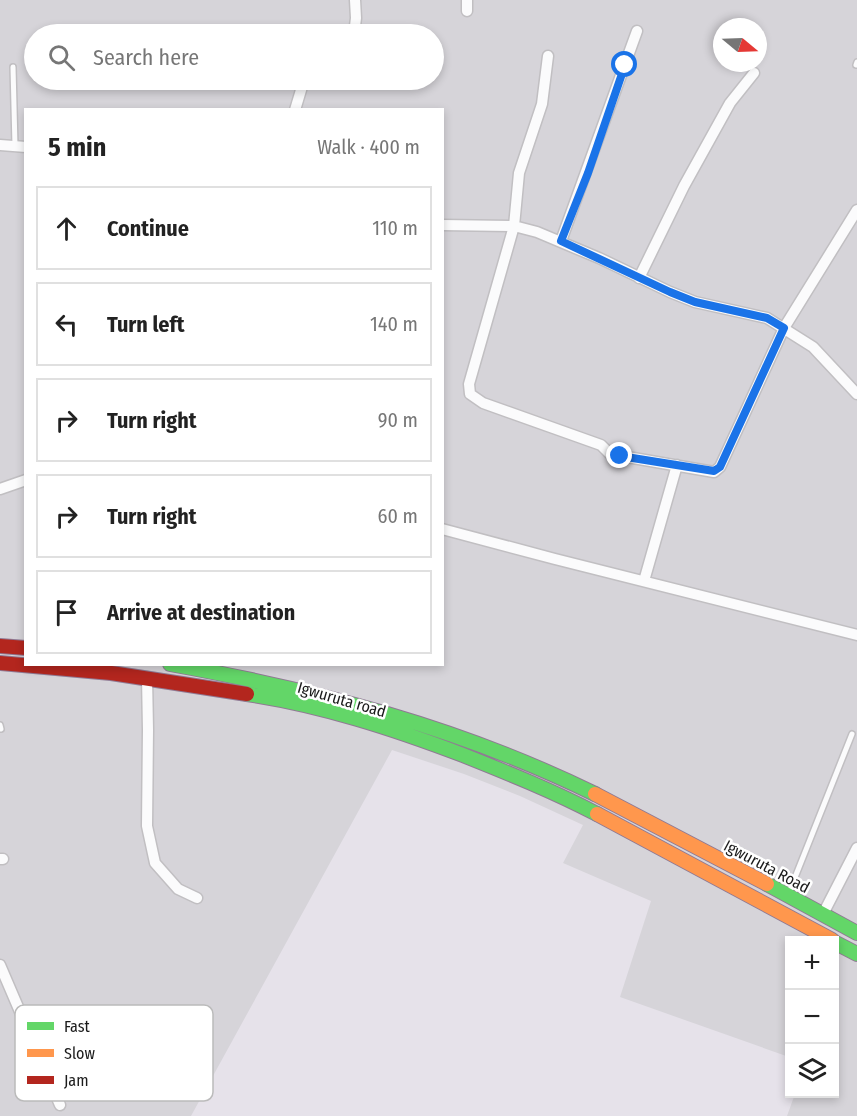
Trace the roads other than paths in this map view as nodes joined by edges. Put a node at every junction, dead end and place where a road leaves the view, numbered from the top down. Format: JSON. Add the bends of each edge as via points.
{"nodes":[{"id":1,"x":355,"y":0,"type":"edge"},
{"id":2,"x":355,"y":24,"type":"edge"},
{"id":3,"x":637,"y":32,"type":"dead end"},
{"id":4,"x":548,"y":56,"type":"dead end"},
{"id":5,"x":12,"y":67,"type":"dead end"},
{"id":6,"x":754,"y":73,"type":"dead end"},
{"id":7,"x":301,"y":90,"type":"edge"},
{"id":8,"x":296,"y":108,"type":"edge"},
{"id":9,"x":0,"y":145,"type":"edge"},
{"id":10,"x":20,"y":147,"type":"edge"},
{"id":11,"x":857,"y":210,"type":"edge"},
{"id":12,"x":444,"y":225,"type":"edge"},
{"id":13,"x":514,"y":226,"type":"junction"},
{"id":14,"x":561,"y":241,"type":"junction"},
{"id":15,"x":639,"y":278,"type":"junction"},
{"id":16,"x":784,"y":328,"type":"junction"},
{"id":17,"x":855,"y":386,"type":"edge"},
{"id":18,"x":677,"y":465,"type":"junction"},
{"id":19,"x":24,"y":481,"type":"edge"},
{"id":20,"x":0,"y":489,"type":"edge"},
{"id":21,"x":444,"y":530,"type":"edge"},
{"id":22,"x":644,"y":581,"type":"junction"},
{"id":23,"x":857,"y":634,"type":"edge"},
{"id":24,"x":0,"y":646,"type":"edge"},
{"id":25,"x":24,"y":648,"type":"edge"},
{"id":26,"x":0,"y":663,"type":"edge"},
{"id":27,"x":24,"y":665,"type":"edge"},
{"id":28,"x":32,"y":666,"type":"edge"},
{"id":29,"x":194,"y":666,"type":"edge"},
{"id":30,"x":219,"y":668,"type":"edge"},
{"id":31,"x":147,"y":677,"type":"junction"},
{"id":32,"x":852,"y":735,"type":"dead end"},
{"id":33,"x":662,"y":827,"type":"junction"},
{"id":34,"x":653,"y":845,"type":"junction"},
{"id":35,"x":857,"y":848,"type":"edge"},
{"id":36,"x":787,"y":896,"type":"junction"},
{"id":37,"x":197,"y":898,"type":"dead end"},
{"id":38,"x":823,"y":915,"type":"junction"},
{"id":39,"x":857,"y":933,"type":"edge"},
{"id":40,"x":824,"y":936,"type":"edge"},
{"id":41,"x":839,"y":944,"type":"edge"},
{"id":42,"x":857,"y":954,"type":"edge"},
{"id":43,"x":1,"y":968,"type":"edge"},
{"id":44,"x":17,"y":1005,"type":"edge"},
{"id":45,"x":58,"y":1101,"type":"edge"},
{"id":46,"x":60,"y":1105,"type":"dead end"}],
"edges":[{"from":1,"to":2,"type":"street"},
{"from":3,"to":14,"type":"street"},
{"from":4,"to":13,"type":"street","via":[[542,104],[519,173]]},
{"from":5,"to":10,"type":"lane"},
{"from":6,"to":15,"type":"street","via":[[730,104]]},
{"from":7,"to":8,"type":"street"},
{"from":9,"to":10,"type":"street"},
{"from":11,"to":16,"type":"street"},
{"from":12,"to":13,"type":"street"},
{"from":13,"to":14,"type":"street"},
{"from":13,"to":18,"type":"street","via":[[469,384],[470,394],[483,403],[601,445],[610,454]]},
{"from":14,"to":15,"type":"street"},
{"from":15,"to":16,"type":"street","via":[[695,302],[767,318]]},
{"from":16,"to":17,"type":"street","via":[[813,347]]},
{"from":16,"to":18,"type":"street","via":[[720,467],[714,471]]},
{"from":18,"to":22,"type":"street"},
{"from":19,"to":20,"type":"street"},
{"from":21,"to":22,"type":"street"},
{"from":22,"to":23,"type":"street"},
{"from":24,"to":25,"type":"main road"},
{"from":26,"to":27,"type":"main road","name":"Igwuruta road"},
{"from":28,"to":31,"type":"main road","name":"Igwuruta road"},
{"from":29,"to":30,"type":"main road","name":"Igwuruta road"},
{"from":30,"to":33,"type":"main road","name":"Igwuruta road","via":[[433,726],[531,764]]},
{"from":31,"to":34,"type":"main road","name":"Igwuruta road","via":[[280,699],[420,739],[529,781]]},
{"from":31,"to":37,"type":"street","via":[[147,826],[156,863],[178,889]]},
{"from":32,"to":36,"type":"lane"},
{"from":33,"to":34,"type":"main road"},
{"from":33,"to":36,"type":"main road","name":"Igwuruta Road"},
{"from":34,"to":40,"type":"main road"},
{"from":35,"to":38,"type":"street"},
{"from":36,"to":38,"type":"main road","name":"Igwuruta Road"},
{"from":38,"to":39,"type":"main road","name":"Igwuruta Road"},
{"from":41,"to":42,"type":"main road"},
{"from":43,"to":44,"type":"street"},
{"from":45,"to":46,"type":"street"}]}
